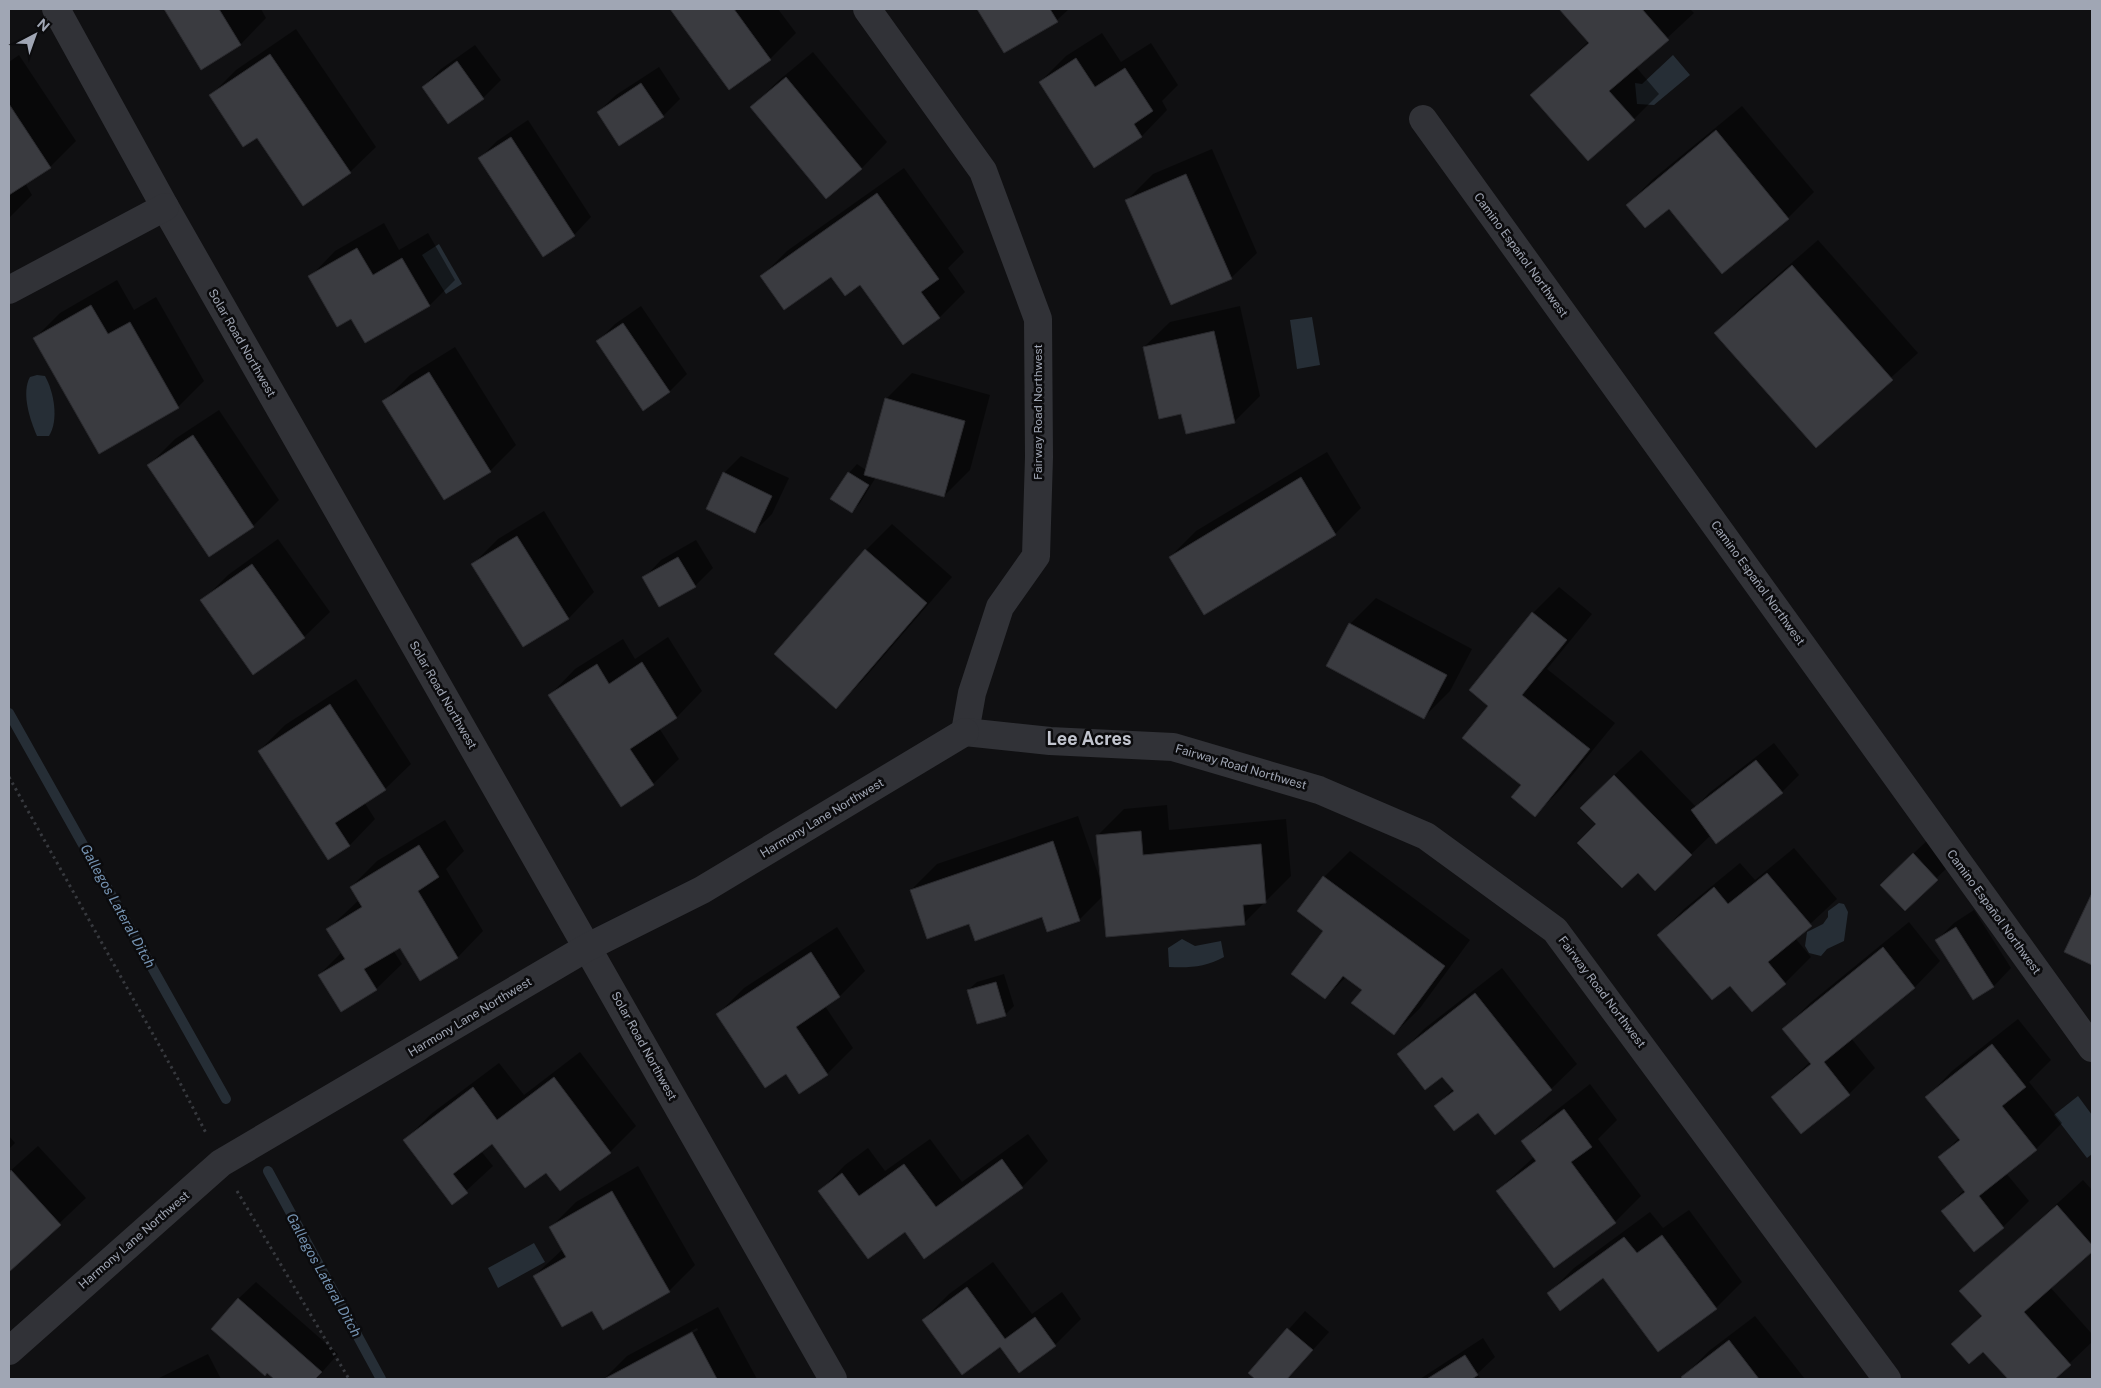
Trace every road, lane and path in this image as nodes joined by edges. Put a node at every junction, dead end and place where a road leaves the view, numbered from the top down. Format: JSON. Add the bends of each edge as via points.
{"nodes":[{"id":1,"x":56,"y":9,"type":"edge"},
{"id":2,"x":867,"y":9,"type":"edge"},
{"id":3,"x":1423,"y":119,"type":"dead end"},
{"id":4,"x":164,"y":207,"type":"junction"},
{"id":5,"x":9,"y":290,"type":"edge"},
{"id":6,"x":965,"y":732,"type":"junction"},
{"id":7,"x":9,"y":777,"type":"edge"},
{"id":8,"x":588,"y":947,"type":"junction"},
{"id":9,"x":2092,"y":1048,"type":"edge"},
{"id":10,"x":221,"y":1164,"type":"junction"},
{"id":11,"x":9,"y":1351,"type":"edge"},
{"id":12,"x":349,"y":1379,"type":"edge"},
{"id":13,"x":833,"y":1379,"type":"edge"},
{"id":14,"x":1887,"y":1379,"type":"edge"}],
"edges":[{"from":1,"to":4,"type":"street","name":"Solar Road Northwest"},
{"from":2,"to":6,"type":"street","name":"Fairway Road Northwest","via":[[983,171],[1038,319],[1036,556],[1000,607],[972,693]]},
{"from":3,"to":9,"type":"street","name":"Camino Español Northwest"},
{"from":4,"to":5,"type":"street"},
{"from":4,"to":8,"type":"street","name":"Solar Road Northwest"},
{"from":6,"to":8,"type":"street","name":"Harmony Lane Northwest","via":[[702,890]]},
{"from":6,"to":14,"type":"street","name":"Fairway Road Northwest","via":[[1050,741],[1173,747],[1319,790],[1426,836],[1555,930]]},
{"from":7,"to":10,"type":"path","via":[[178,1079]]},
{"from":8,"to":10,"type":"street","name":"Harmony Lane Northwest"},
{"from":8,"to":13,"type":"street","name":"Solar Road Northwest"},
{"from":10,"to":11,"type":"street","name":"Harmony Lane Northwest"},
{"from":10,"to":12,"type":"path"}]}
